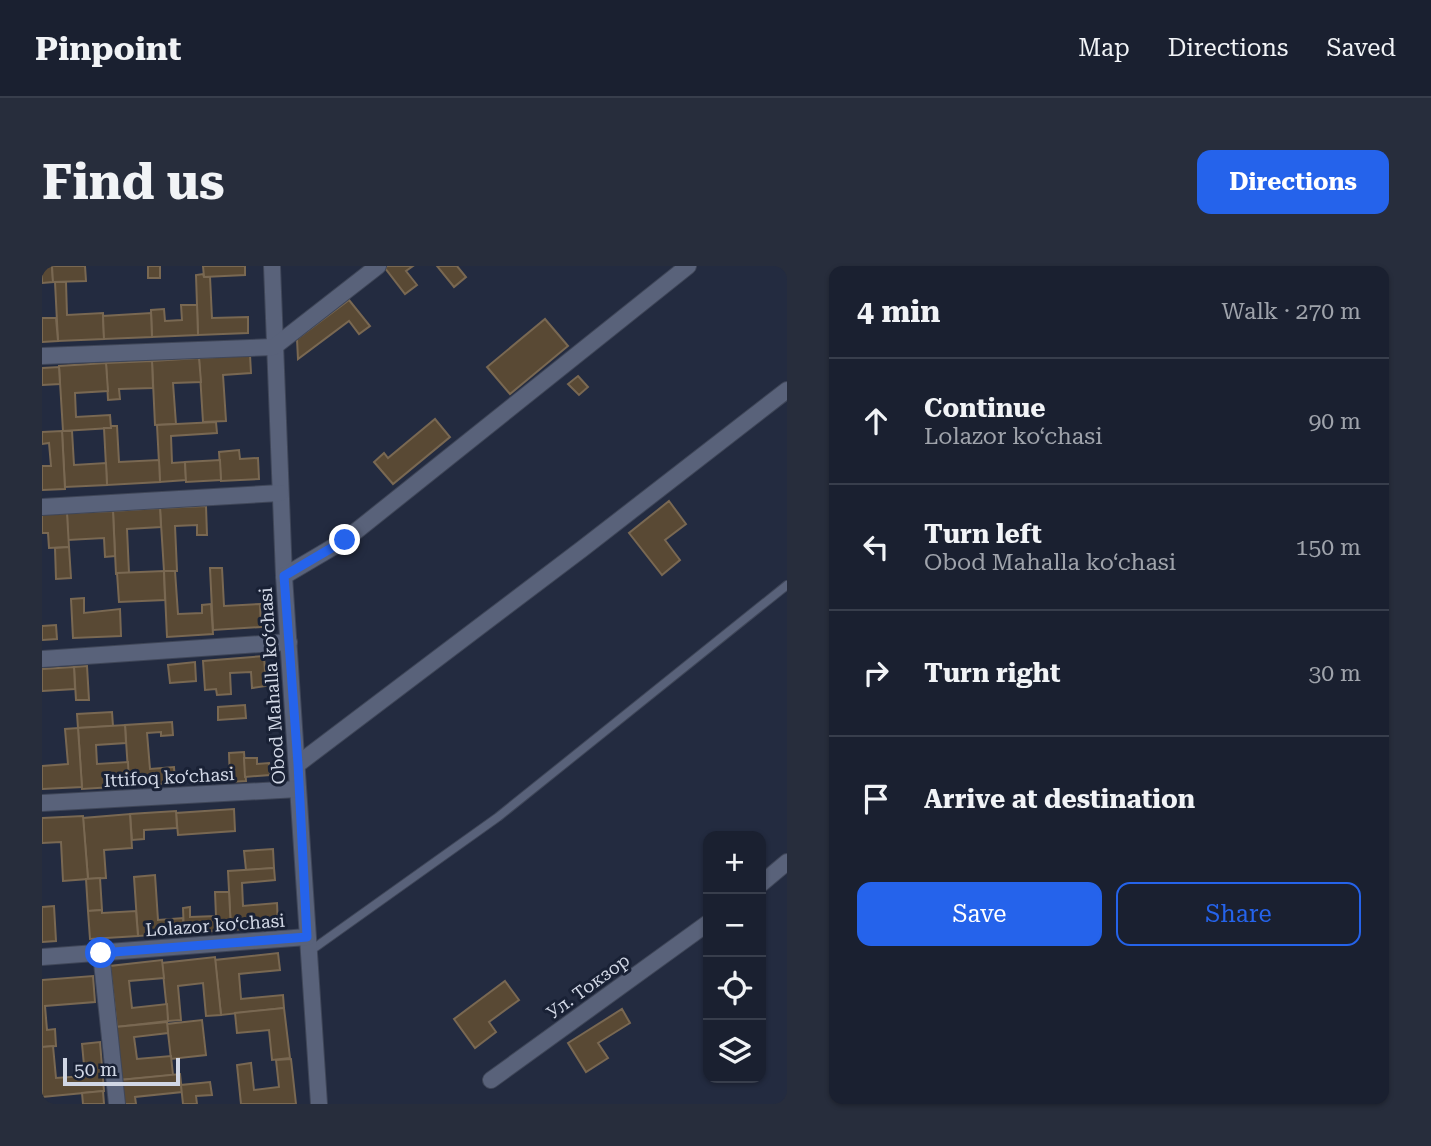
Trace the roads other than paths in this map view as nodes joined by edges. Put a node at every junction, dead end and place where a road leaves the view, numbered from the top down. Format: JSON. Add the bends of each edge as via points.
{"nodes":[{"id":1,"x":272,"y":266,"type":"edge"},
{"id":2,"x":378,"y":266,"type":"edge"},
{"id":3,"x":688,"y":266,"type":"edge"},
{"id":4,"x":274,"y":347,"type":"junction"},
{"id":5,"x":42,"y":356,"type":"edge"},
{"id":6,"x":787,"y":390,"type":"edge"},
{"id":7,"x":280,"y":493,"type":"junction"},
{"id":8,"x":42,"y":507,"type":"edge"},
{"id":9,"x":284,"y":576,"type":"junction"},
{"id":10,"x":787,"y":584,"type":"edge"},
{"id":11,"x":289,"y":642,"type":"junction"},
{"id":12,"x":42,"y":659,"type":"edge"},
{"id":13,"x":298,"y":764,"type":"junction"},
{"id":14,"x":298,"y":789,"type":"junction"},
{"id":15,"x":42,"y":803,"type":"edge"},
{"id":16,"x":787,"y":862,"type":"edge"},
{"id":17,"x":766,"y":880,"type":"edge"},
{"id":18,"x":703,"y":927,"type":"edge"},
{"id":19,"x":307,"y":945,"type":"junction"},
{"id":20,"x":101,"y":953,"type":"junction"},
{"id":21,"x":42,"y":957,"type":"edge"},
{"id":22,"x":491,"y":1080,"type":"dead end"},
{"id":23,"x":117,"y":1104,"type":"edge"},
{"id":24,"x":318,"y":1104,"type":"edge"}],
"edges":[{"from":1,"to":4,"type":"street","name":"Obod Mahalla ko‘chasi"},
{"from":2,"to":4,"type":"street"},
{"from":3,"to":9,"type":"street","via":[[345,540]]},
{"from":4,"to":5,"type":"street"},
{"from":4,"to":7,"type":"street","name":"Obod Mahalla ko‘chasi"},
{"from":6,"to":13,"type":"street"},
{"from":7,"to":8,"type":"street"},
{"from":7,"to":9,"type":"street","name":"Obod Mahalla ko‘chasi"},
{"from":9,"to":11,"type":"street","name":"Obod Mahalla ko‘chasi"},
{"from":10,"to":19,"type":"lane","via":[[498,817]]},
{"from":11,"to":12,"type":"street"},
{"from":11,"to":13,"type":"street","name":"Obod Mahalla ko‘chasi"},
{"from":13,"to":14,"type":"street","name":"Obod Mahalla ko‘chasi"},
{"from":14,"to":15,"type":"street","name":"Ittifoq ko‘chasi"},
{"from":14,"to":19,"type":"street","name":"Obod Mahalla ko‘chasi"},
{"from":16,"to":17,"type":"street"},
{"from":18,"to":22,"type":"street","name":"Ул. Токзор"},
{"from":19,"to":20,"type":"street","name":"Lolazor ko‘chasi"},
{"from":19,"to":24,"type":"street","name":"Obod Mahalla ko‘chasi"},
{"from":20,"to":21,"type":"street","name":"Lolazor ko‘chasi"},
{"from":20,"to":23,"type":"street"}]}
